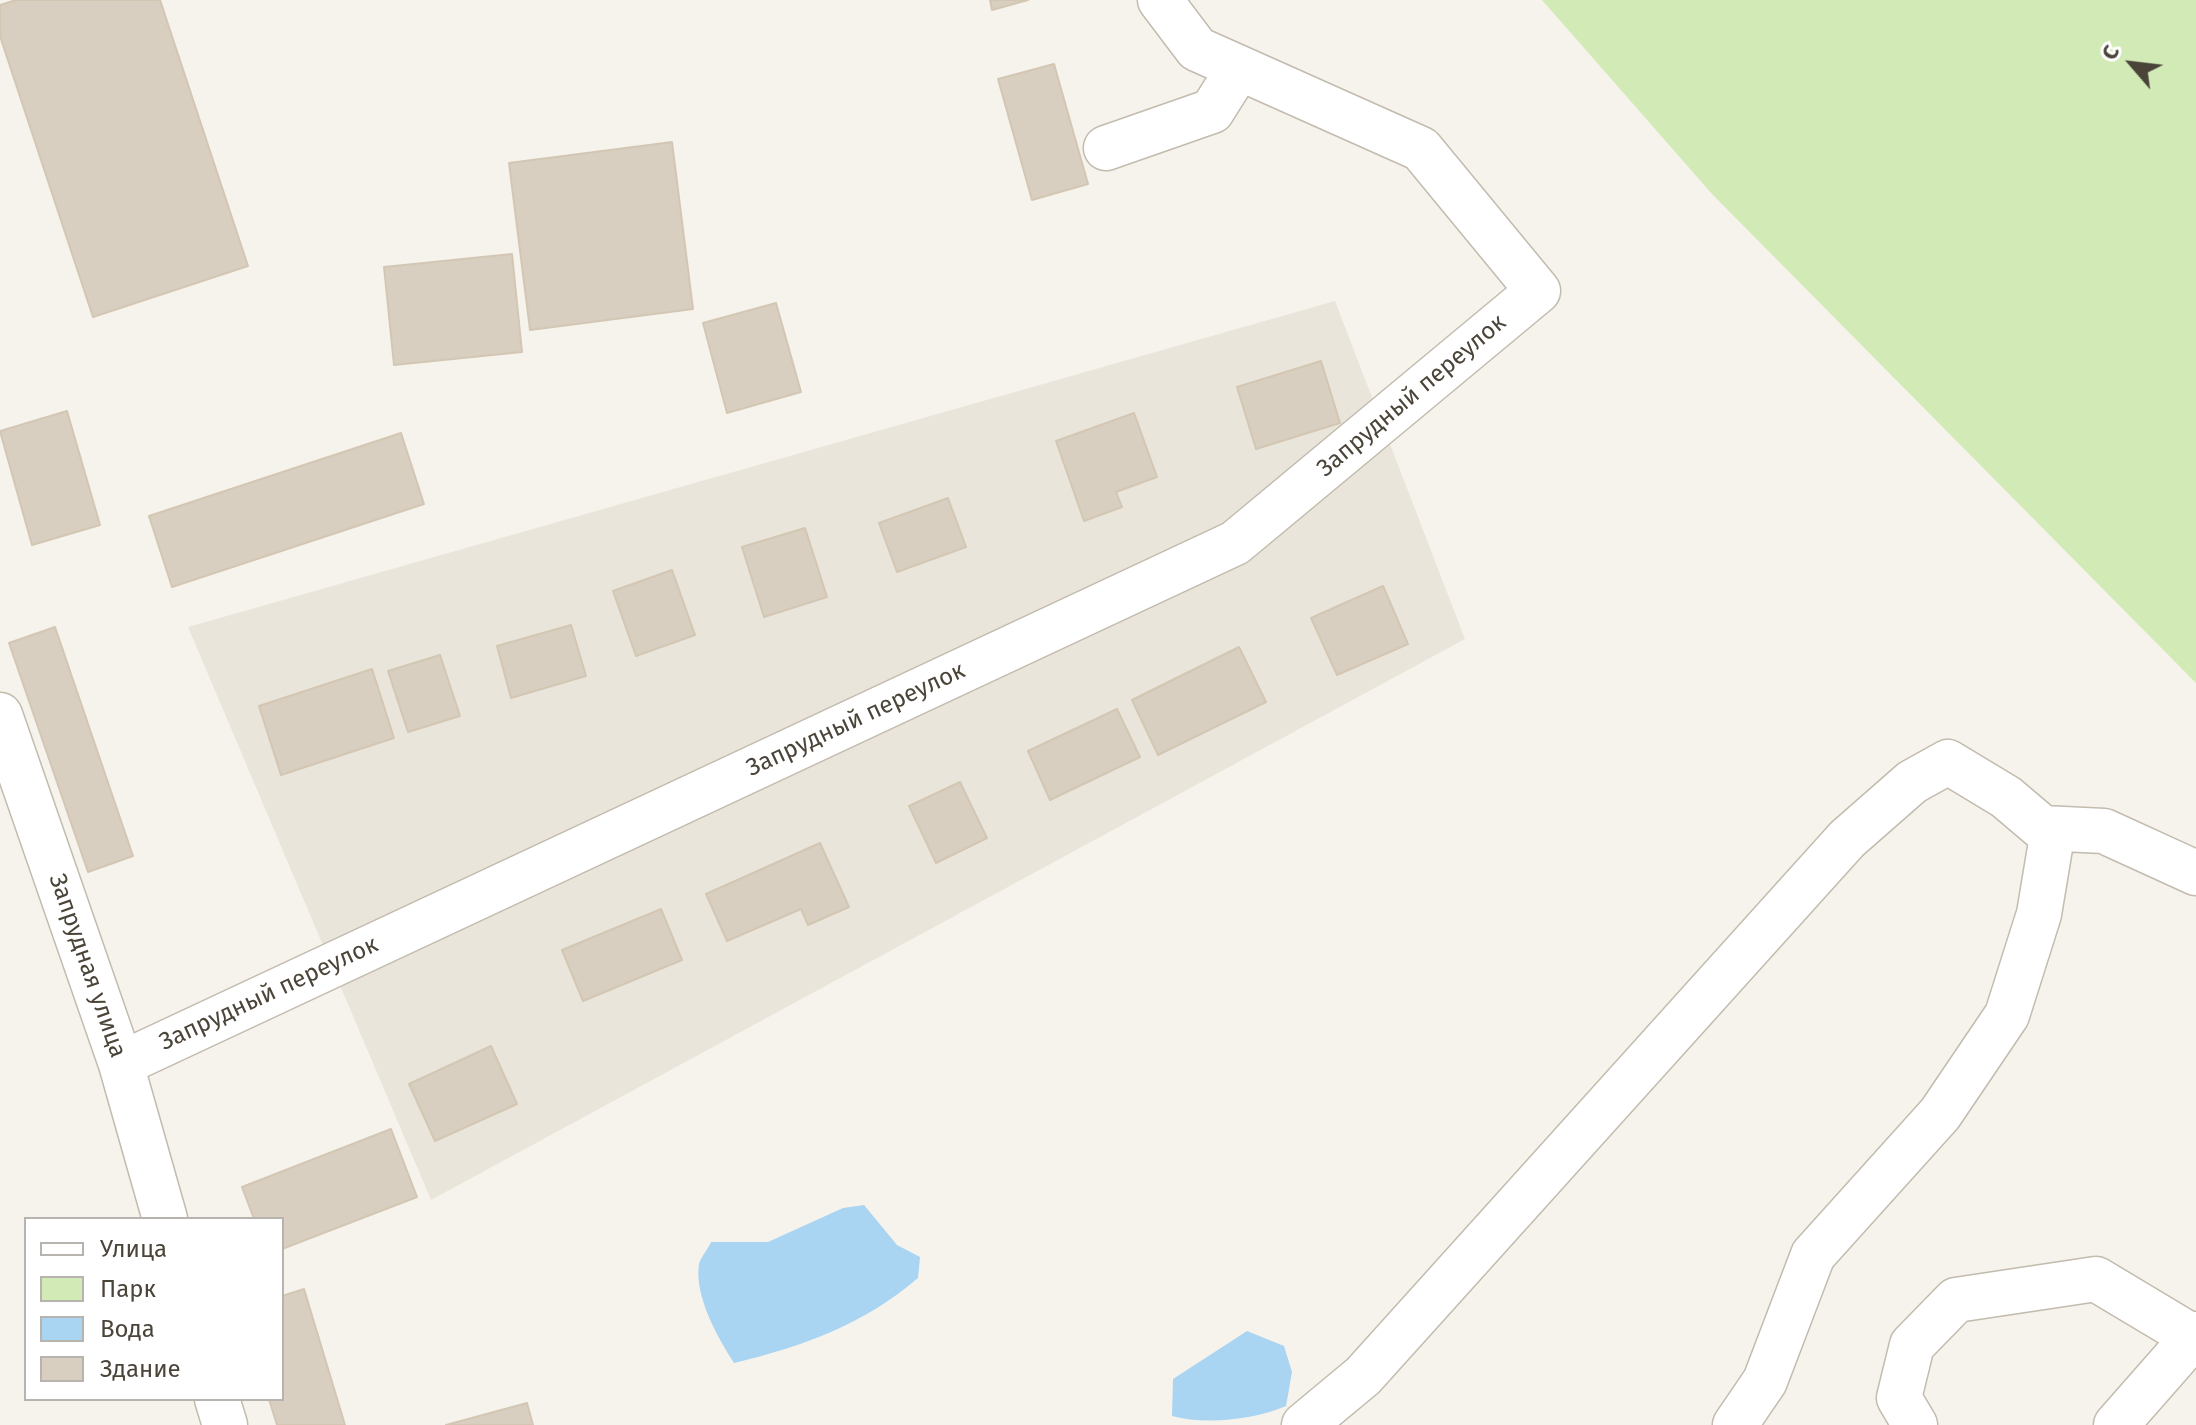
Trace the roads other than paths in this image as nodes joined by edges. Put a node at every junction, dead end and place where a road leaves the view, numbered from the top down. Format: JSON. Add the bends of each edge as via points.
{"nodes":[{"id":1,"x":1160,"y":0,"type":"edge"},
{"id":2,"x":1239,"y":68,"type":"junction"},
{"id":3,"x":1106,"y":148,"type":"dead end"},
{"id":4,"x":0,"y":715,"type":"edge"},
{"id":5,"x":2043,"y":828,"type":"junction"},
{"id":6,"x":2196,"y":873,"type":"edge"},
{"id":7,"x":121,"y":1064,"type":"junction"},
{"id":8,"x":164,"y":1217,"type":"edge"},
{"id":9,"x":2195,"y":1336,"type":"edge"},
{"id":10,"x":218,"y":1401,"type":"edge"},
{"id":11,"x":225,"y":1425,"type":"edge"},
{"id":12,"x":1304,"y":1425,"type":"edge"},
{"id":13,"x":1735,"y":1425,"type":"edge"},
{"id":14,"x":1915,"y":1425,"type":"edge"},
{"id":15,"x":2116,"y":1425,"type":"edge"}],
"edges":[{"from":1,"to":2,"type":"street","via":[[1197,49]]},
{"from":2,"to":3,"type":"street","via":[[1212,111]]},
{"from":2,"to":7,"type":"street","name":"Запрудный переулок","via":[[1421,149],[1538,291],[1235,543]]},
{"from":4,"to":7,"type":"street","name":"Запрудная улица"},
{"from":5,"to":6,"type":"street","via":[[2104,831]]},
{"from":5,"to":12,"type":"street","via":[[2006,797],[1948,762],[1912,782],[1847,839],[1363,1376]]},
{"from":5,"to":13,"type":"street","via":[[2052,836],[2039,914],[2007,1015],[1940,1114],[1813,1255],[1765,1381]]},
{"from":7,"to":8,"type":"street","name":"Запрудная улица"},
{"from":9,"to":14,"type":"street","via":[[2096,1279],[1956,1300],[1912,1345],[1899,1398]]},
{"from":9,"to":15,"type":"street"},
{"from":10,"to":11,"type":"street"}]}
